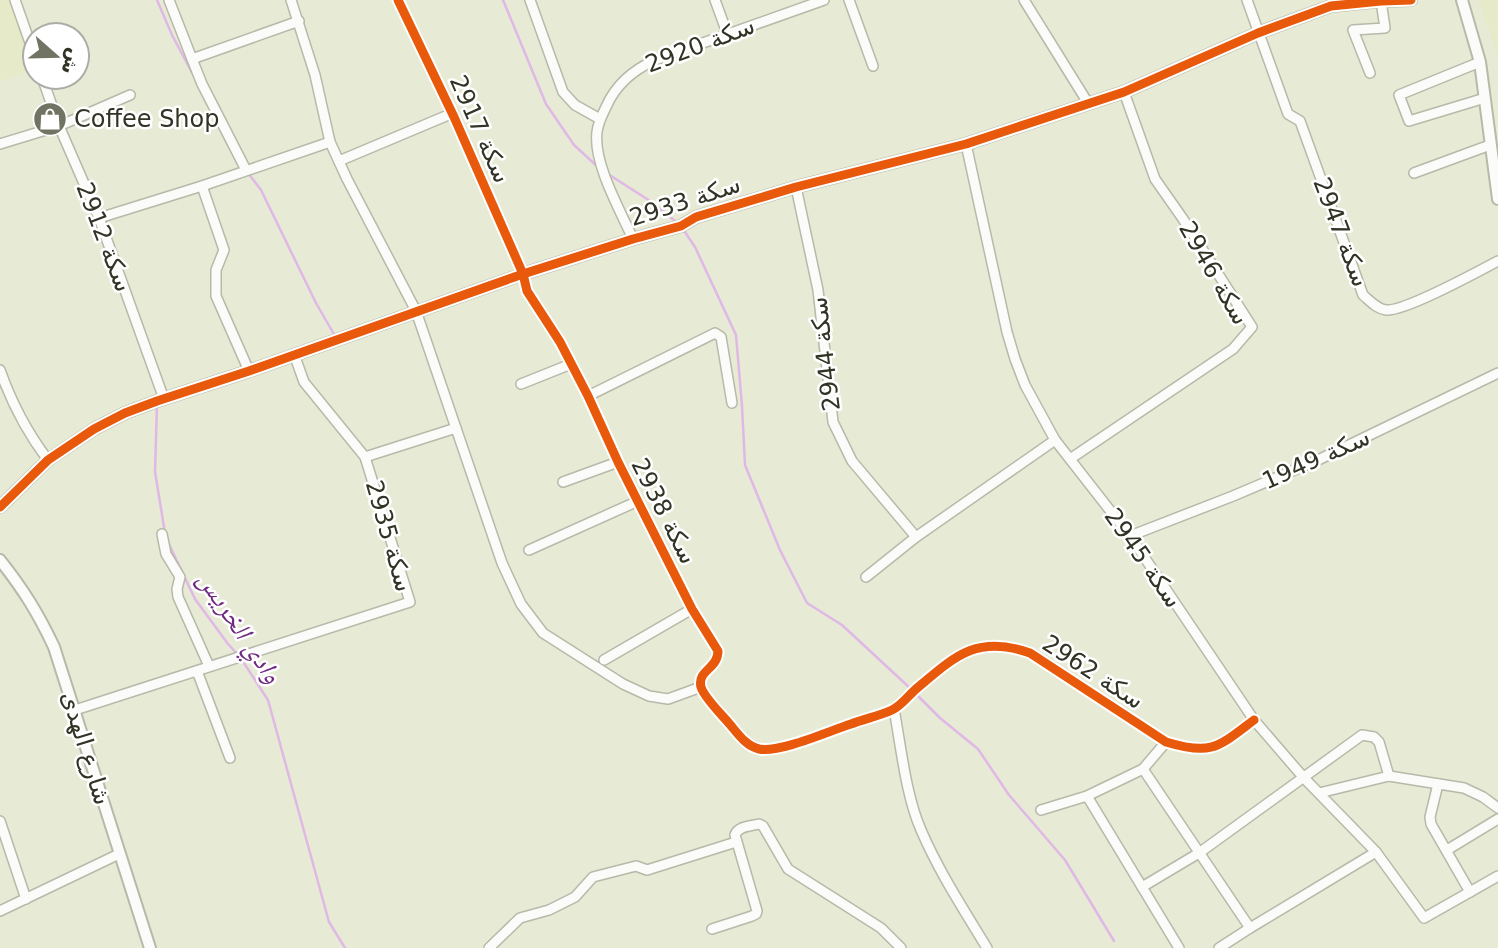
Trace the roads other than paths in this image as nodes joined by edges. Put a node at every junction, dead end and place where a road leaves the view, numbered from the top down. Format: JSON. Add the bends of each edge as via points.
{"nodes":[{"id":1,"x":15,"y":0,"type":"edge"},
{"id":2,"x":169,"y":0,"type":"edge"},
{"id":3,"x":291,"y":0,"type":"edge"},
{"id":4,"x":398,"y":0,"type":"edge"},
{"id":5,"x":530,"y":0,"type":"edge"},
{"id":6,"x":715,"y":0,"type":"edge"},
{"id":7,"x":824,"y":0,"type":"edge"},
{"id":8,"x":849,"y":0,"type":"edge"},
{"id":9,"x":1024,"y":0,"type":"edge"},
{"id":10,"x":1247,"y":0,"type":"edge"},
{"id":11,"x":1411,"y":0,"type":"edge"},
{"id":12,"x":1462,"y":0,"type":"edge"},
{"id":13,"x":1381,"y":1,"type":"edge"},
{"id":14,"x":802,"y":4,"type":"edge"},
{"id":15,"x":22,"y":21,"type":"edge"},
{"id":16,"x":299,"y":21,"type":"junction"},
{"id":17,"x":727,"y":33,"type":"junction"},
{"id":18,"x":1258,"y":33,"type":"junction"},
{"id":19,"x":192,"y":60,"type":"junction"},
{"id":20,"x":1480,"y":62,"type":"junction"},
{"id":21,"x":873,"y":66,"type":"dead end"},
{"id":22,"x":1370,"y":73,"type":"dead end"},
{"id":23,"x":47,"y":91,"type":"edge"},
{"id":24,"x":1124,"y":92,"type":"junction"},
{"id":25,"x":130,"y":95,"type":"dead end"},
{"id":26,"x":1485,"y":98,"type":"junction"},
{"id":27,"x":1088,"y":103,"type":"junction"},
{"id":28,"x":453,"y":113,"type":"junction"},
{"id":29,"x":600,"y":119,"type":"junction"},
{"id":30,"x":59,"y":125,"type":"junction"},
{"id":31,"x":330,"y":142,"type":"junction"},
{"id":32,"x":966,"y":144,"type":"junction"},
{"id":33,"x":0,"y":145,"type":"edge"},
{"id":34,"x":1490,"y":145,"type":"junction"},
{"id":35,"x":339,"y":161,"type":"junction"},
{"id":36,"x":1497,"y":168,"type":"edge"},
{"id":37,"x":246,"y":170,"type":"junction"},
{"id":38,"x":1414,"y":173,"type":"dead end"},
{"id":39,"x":202,"y":186,"type":"junction"},
{"id":40,"x":796,"y":187,"type":"junction"},
{"id":41,"x":1498,"y":199,"type":"edge"},
{"id":42,"x":99,"y":218,"type":"junction"},
{"id":43,"x":632,"y":239,"type":"junction"},
{"id":44,"x":1498,"y":261,"type":"edge"},
{"id":45,"x":523,"y":274,"type":"junction"},
{"id":46,"x":416,"y":311,"type":"junction"},
{"id":47,"x":294,"y":354,"type":"junction"},
{"id":48,"x":571,"y":364,"type":"junction"},
{"id":49,"x":0,"y":370,"type":"edge"},
{"id":50,"x":249,"y":371,"type":"junction"},
{"id":51,"x":1498,"y":373,"type":"edge"},
{"id":52,"x":522,"y":384,"type":"dead end"},
{"id":53,"x":588,"y":396,"type":"junction"},
{"id":54,"x":164,"y":399,"type":"junction"},
{"id":55,"x":732,"y":403,"type":"dead end"},
{"id":56,"x":456,"y":428,"type":"junction"},
{"id":57,"x":1055,"y":440,"type":"junction"},
{"id":58,"x":365,"y":457,"type":"junction"},
{"id":59,"x":1070,"y":459,"type":"junction"},
{"id":60,"x":48,"y":460,"type":"junction"},
{"id":61,"x":618,"y":462,"type":"junction"},
{"id":62,"x":563,"y":482,"type":"dead end"},
{"id":63,"x":638,"y":501,"type":"junction"},
{"id":64,"x":0,"y":508,"type":"edge"},
{"id":65,"x":162,"y":534,"type":"dead end"},
{"id":66,"x":1130,"y":536,"type":"junction"},
{"id":67,"x":916,"y":537,"type":"junction"},
{"id":68,"x":529,"y":550,"type":"dead end"},
{"id":69,"x":0,"y":559,"type":"edge"},
{"id":70,"x":866,"y":577,"type":"dead end"},
{"id":71,"x":692,"y":609,"type":"junction"},
{"id":72,"x":604,"y":660,"type":"dead end"},
{"id":73,"x":209,"y":666,"type":"junction"},
{"id":74,"x":197,"y":671,"type":"junction"},
{"id":75,"x":701,"y":687,"type":"junction"},
{"id":76,"x":894,"y":709,"type":"junction"},
{"id":77,"x":75,"y":710,"type":"junction"},
{"id":78,"x":1254,"y":720,"type":"junction"},
{"id":79,"x":1166,"y":742,"type":"junction"},
{"id":80,"x":230,"y":758,"type":"dead end"},
{"id":81,"x":1143,"y":769,"type":"junction"},
{"id":82,"x":1389,"y":776,"type":"junction"},
{"id":83,"x":1304,"y":778,"type":"junction"},
{"id":84,"x":1438,"y":784,"type":"junction"},
{"id":85,"x":1320,"y":793,"type":"junction"},
{"id":86,"x":1087,"y":796,"type":"junction"},
{"id":87,"x":1498,"y":808,"type":"edge"},
{"id":88,"x":1041,"y":810,"type":"dead end"},
{"id":89,"x":1498,"y":819,"type":"edge"},
{"id":90,"x":0,"y":821,"type":"edge"},
{"id":91,"x":736,"y":842,"type":"junction"},
{"id":92,"x":1447,"y":850,"type":"junction"},
{"id":93,"x":1376,"y":852,"type":"junction"},
{"id":94,"x":119,"y":853,"type":"junction"},
{"id":95,"x":1199,"y":853,"type":"junction"},
{"id":96,"x":1498,"y":876,"type":"edge"},
{"id":97,"x":1142,"y":887,"type":"junction"},
{"id":98,"x":1470,"y":892,"type":"junction"},
{"id":99,"x":26,"y":899,"type":"junction"},
{"id":100,"x":0,"y":911,"type":"edge"},
{"id":101,"x":1250,"y":928,"type":"junction"},
{"id":102,"x":712,"y":929,"type":"dead end"},
{"id":103,"x":150,"y":948,"type":"edge"},
{"id":104,"x":489,"y":948,"type":"edge"},
{"id":105,"x":901,"y":948,"type":"edge"},
{"id":106,"x":987,"y":948,"type":"edge"},
{"id":107,"x":1179,"y":948,"type":"edge"},
{"id":108,"x":1219,"y":948,"type":"edge"}],
"edges":[{"from":1,"to":15,"type":"street"},
{"from":2,"to":19,"type":"street"},
{"from":3,"to":16,"type":"street"},
{"from":4,"to":28,"type":"street","name":"سكة 2917"},
{"from":5,"to":29,"type":"street","via":[[563,93],[575,106]]},
{"from":6,"to":17,"type":"street"},
{"from":7,"to":14,"type":"street","name":"سكة 2920"},
{"from":8,"to":21,"type":"street"},
{"from":9,"to":27,"type":"street"},
{"from":10,"to":18,"type":"street","name":"سكة 2947"},
{"from":11,"to":13,"type":"street","name":"سكة 2933"},
{"from":12,"to":20,"type":"street"},
{"from":13,"to":18,"type":"street","name":"سكة 2933","via":[[1331,6]]},
{"from":13,"to":22,"type":"street","via":[[1385,28],[1353,30]]},
{"from":14,"to":17,"type":"street","name":"سكة 2920"},
{"from":16,"to":19,"type":"street"},
{"from":16,"to":31,"type":"street"},
{"from":17,"to":29,"type":"street","name":"سكة 2920","via":[[643,65],[620,84]]},
{"from":18,"to":24,"type":"street","name":"سكة 2933"},
{"from":18,"to":44,"type":"street","name":"سكة 2947","via":[[1287,114],[1300,121],[1363,295],[1386,310],[1401,308]]},
{"from":19,"to":37,"type":"street"},
{"from":20,"to":26,"type":"street"},
{"from":20,"to":26,"type":"street","via":[[1399,95],[1409,121]]},
{"from":23,"to":30,"type":"street","name":"سكة 2912"},
{"from":24,"to":27,"type":"street","name":"سكة 2933"},
{"from":24,"to":59,"type":"street","name":"سكة 2946","via":[[1154,179],[1252,327],[1233,349]]},
{"from":25,"to":30,"type":"street"},
{"from":26,"to":34,"type":"street"},
{"from":27,"to":32,"type":"street","name":"سكة 2933"},
{"from":28,"to":35,"type":"street"},
{"from":28,"to":45,"type":"street","name":"سكة 2917"},
{"from":29,"to":43,"type":"street","name":"سكة 2920","via":[[596,135],[599,161]]},
{"from":30,"to":33,"type":"street"},
{"from":30,"to":42,"type":"street","name":"سكة 2912"},
{"from":31,"to":35,"type":"street"},
{"from":31,"to":37,"type":"street"},
{"from":32,"to":40,"type":"street","name":"سكة 2933"},
{"from":32,"to":57,"type":"street","name":"سكة 2945","via":[[1015,359]]},
{"from":34,"to":36,"type":"street"},
{"from":34,"to":38,"type":"street"},
{"from":35,"to":46,"type":"street"},
{"from":36,"to":41,"type":"street"},
{"from":37,"to":39,"type":"street"},
{"from":39,"to":42,"type":"street"},
{"from":39,"to":50,"type":"street","via":[[224,250],[216,270],[216,296]]},
{"from":40,"to":43,"type":"street","name":"سكة 2933"},
{"from":40,"to":67,"type":"street","name":"سكة 2944","via":[[818,290],[833,422],[852,461]]},
{"from":42,"to":54,"type":"street","name":"سكة 2912"},
{"from":43,"to":45,"type":"street","name":"سكة 2933"},
{"from":45,"to":46,"type":"street","name":"سكة 2933"},
{"from":45,"to":48,"type":"street","name":"سكة 2938","via":[[527,291]]},
{"from":46,"to":47,"type":"street","name":"سكة 2933"},
{"from":46,"to":56,"type":"street"},
{"from":47,"to":50,"type":"street","name":"سكة 2933"},
{"from":47,"to":58,"type":"street","name":"سكة 2935","via":[[304,382]]},
{"from":48,"to":52,"type":"street"},
{"from":48,"to":53,"type":"street","name":"سكة 2938"},
{"from":49,"to":60,"type":"street","via":[[18,414]]},
{"from":50,"to":54,"type":"street","name":"سكة 2933"},
{"from":51,"to":66,"type":"street","name":"سكة 1949","via":[[1318,460]]},
{"from":53,"to":55,"type":"street","via":[[715,333],[721,337]]},
{"from":53,"to":61,"type":"street","name":"سكة 2938"},
{"from":54,"to":60,"type":"street","name":"سكة 2933","via":[[94,429]]},
{"from":56,"to":58,"type":"street"},
{"from":56,"to":75,"type":"street","via":[[502,563],[521,604],[543,634],[649,696],[668,699]]},
{"from":57,"to":59,"type":"street","name":"سكة 2945"},
{"from":57,"to":67,"type":"street"},
{"from":58,"to":73,"type":"street","name":"سكة 2935","via":[[410,602]]},
{"from":59,"to":66,"type":"street","name":"سكة 2945"},
{"from":60,"to":64,"type":"street","name":"سكة 2933"},
{"from":61,"to":62,"type":"street"},
{"from":61,"to":63,"type":"street","name":"سكة 2938"},
{"from":63,"to":68,"type":"street"},
{"from":63,"to":71,"type":"street","name":"سكة 2938"},
{"from":65,"to":73,"type":"street","via":[[166,554],[180,577],[178,597]]},
{"from":66,"to":78,"type":"street","name":"سكة 2945"},
{"from":67,"to":70,"type":"street"},
{"from":69,"to":77,"type":"street","name":"شارع الهدى","via":[[26,593],[54,647]]},
{"from":71,"to":72,"type":"street"},
{"from":71,"to":75,"type":"street","name":"سكة 2938","via":[[718,651],[715,664],[702,676]]},
{"from":73,"to":74,"type":"street","name":"سكة 2935"},
{"from":74,"to":77,"type":"street","name":"سكة 2935"},
{"from":74,"to":80,"type":"street"},
{"from":75,"to":76,"type":"street","name":"سكة 2962","via":[[739,736],[756,749],[781,748]]},
{"from":76,"to":79,"type":"street","name":"سكة 2962","via":[[963,653],[979,647],[1014,647]]},
{"from":76,"to":106,"type":"street","via":[[920,829]]},
{"from":77,"to":94,"type":"street","name":"شارع الهدى"},
{"from":78,"to":79,"type":"street","name":"سكة 2962","via":[[1211,749]]},
{"from":78,"to":83,"type":"street","name":"سكة 2945"},
{"from":79,"to":81,"type":"street"},
{"from":81,"to":86,"type":"street"},
{"from":81,"to":95,"type":"street"},
{"from":82,"to":83,"type":"street","via":[[1379,742],[1368,735]]},
{"from":82,"to":84,"type":"street"},
{"from":82,"to":85,"type":"street"},
{"from":83,"to":85,"type":"street","name":"سكة 2945"},
{"from":83,"to":95,"type":"street"},
{"from":84,"to":87,"type":"street","via":[[1464,788]]},
{"from":84,"to":92,"type":"street","via":[[1430,817]]},
{"from":85,"to":93,"type":"street","name":"سكة 2945"},
{"from":86,"to":88,"type":"street"},
{"from":86,"to":97,"type":"street"},
{"from":89,"to":92,"type":"street"},
{"from":90,"to":99,"type":"street"},
{"from":91,"to":102,"type":"street","via":[[757,911]]},
{"from":91,"to":104,"type":"street","via":[[648,870],[636,866],[593,877],[575,897],[520,918]]},
{"from":91,"to":105,"type":"street","via":[[740,828],[764,826],[788,869],[881,928]]},
{"from":92,"to":98,"type":"street"},
{"from":93,"to":98,"type":"street","name":"سكة 2945","via":[[1424,918]]},
{"from":93,"to":101,"type":"street"},
{"from":94,"to":99,"type":"street"},
{"from":94,"to":103,"type":"street","name":"شارع الهدى"},
{"from":95,"to":97,"type":"street"},
{"from":95,"to":101,"type":"street"},
{"from":96,"to":98,"type":"street"},
{"from":97,"to":107,"type":"street"},
{"from":99,"to":100,"type":"street"},
{"from":101,"to":108,"type":"street"}]}
